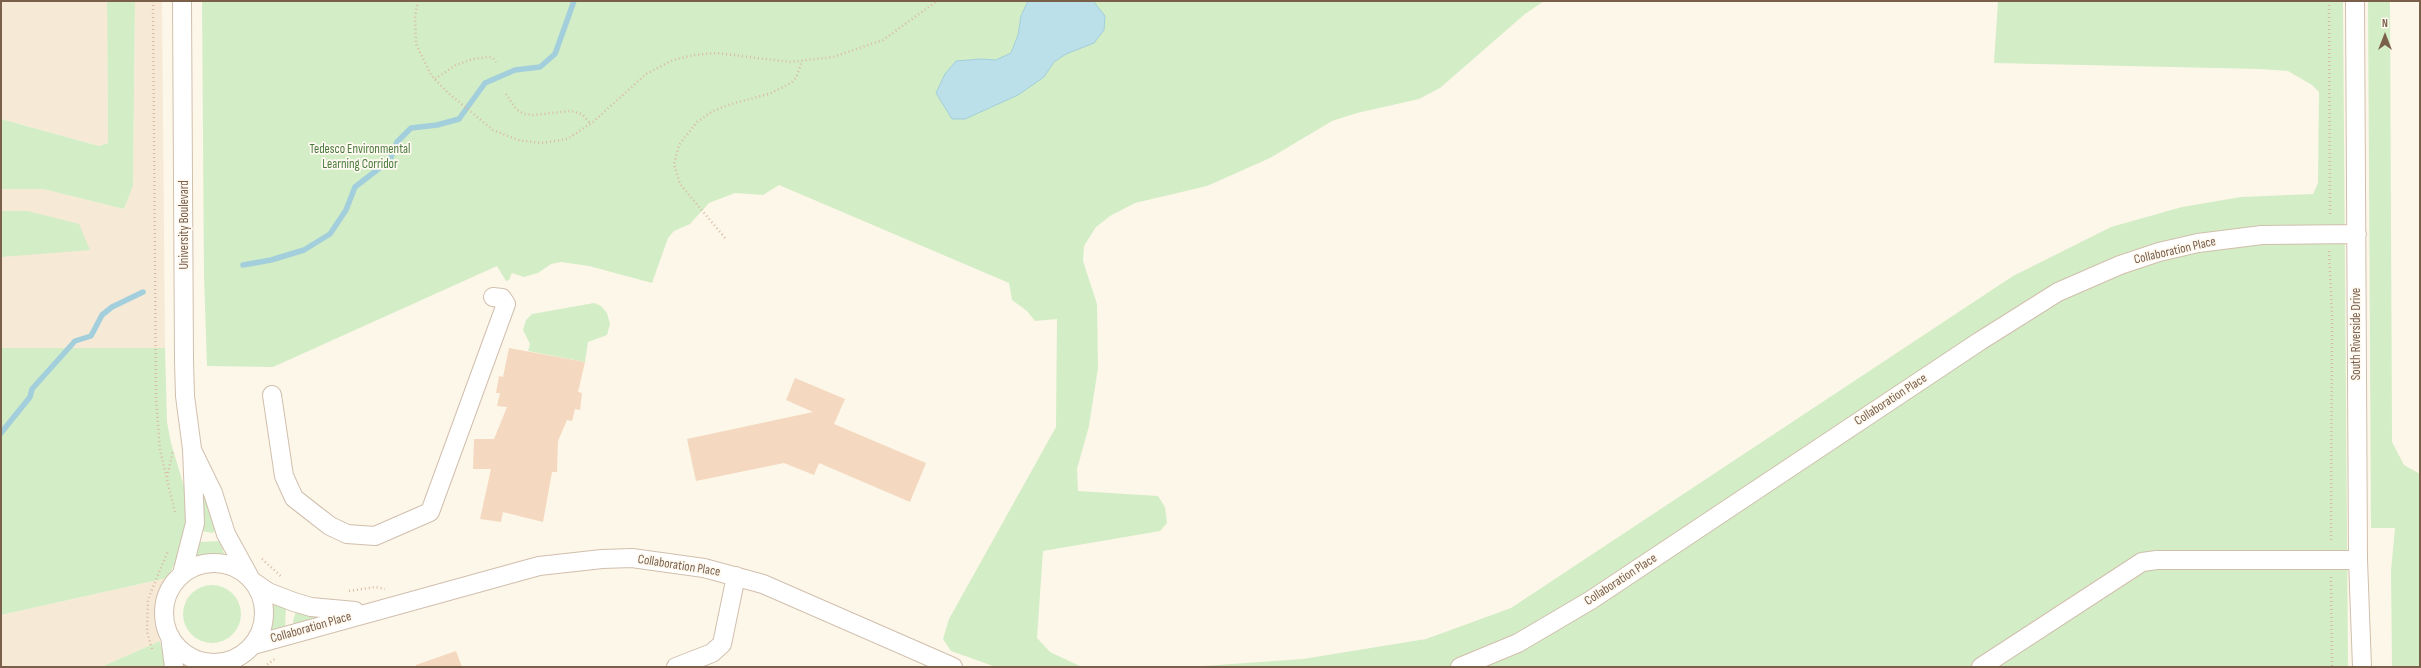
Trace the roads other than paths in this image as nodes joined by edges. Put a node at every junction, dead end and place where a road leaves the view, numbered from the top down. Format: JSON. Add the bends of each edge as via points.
{"nodes":[{"id":1,"x":182,"y":1,"type":"edge"},
{"id":2,"x":2355,"y":1,"type":"edge"},
{"id":3,"x":2357,"y":234,"type":"junction"},
{"id":4,"x":493,"y":297,"type":"dead end"},
{"id":5,"x":272,"y":396,"type":"dead end"},
{"id":6,"x":192,"y":449,"type":"junction"},
{"id":7,"x":2358,"y":560,"type":"junction"},
{"id":8,"x":182,"y":574,"type":"junction"},
{"id":9,"x":736,"y":576,"type":"junction"},
{"id":10,"x":252,"y":580,"type":"junction"},
{"id":11,"x":368,"y":612,"type":"junction"},
{"id":12,"x":170,"y":636,"type":"junction"},
{"id":13,"x":243,"y":655,"type":"edge"},
{"id":14,"x":174,"y":667,"type":"edge"},
{"id":15,"x":676,"y":667,"type":"edge"},
{"id":16,"x":953,"y":667,"type":"edge"},
{"id":17,"x":1460,"y":667,"type":"edge"},
{"id":18,"x":1981,"y":667,"type":"edge"},
{"id":19,"x":2362,"y":667,"type":"edge"}],
"edges":[{"from":1,"to":6,"type":"street","name":"University Boulevard","via":[[184,361],[185,396]]},
{"from":2,"to":3,"type":"street","name":"South Riverside Drive"},
{"from":3,"to":7,"type":"street","name":"South Riverside Drive"},
{"from":3,"to":17,"type":"street","name":"Collaboration Place","via":[[2262,235],[2198,244],[2159,252],[2120,265],[2058,292],[1591,600],[1518,643]]},
{"from":4,"to":5,"type":"street","via":[[502,298],[506,304],[430,512],[375,536],[347,534],[330,526],[294,498],[284,476]]},
{"from":6,"to":8,"type":"street","name":"University Boulevard","via":[[195,523]]},
{"from":6,"to":10,"type":"street","name":"University Boulevard","via":[[213,493],[226,534]]},
{"from":7,"to":18,"type":"street","via":[[2142,562]]},
{"from":7,"to":19,"type":"street","name":"South Riverside Drive"},
{"from":8,"to":10,"type":"street","via":[[198,566],[217,563],[235,567]]},
{"from":8,"to":12,"type":"street","via":[[171,587],[164,605],[166,626]]},
{"from":9,"to":11,"type":"street","name":"Collaboration Place","via":[[670,562],[602,559],[539,566],[431,598]]},
{"from":9,"to":15,"type":"street","via":[[722,644],[712,653]]},
{"from":9,"to":16,"type":"street","name":"Collaboration Place","via":[[787,594]]},
{"from":10,"to":11,"type":"street","name":"Collaboration Place","via":[[268,592],[311,607]]},
{"from":10,"to":13,"type":"street","via":[[264,602],[265,615],[259,636]]},
{"from":11,"to":13,"type":"street","name":"Collaboration Place"},
{"from":12,"to":13,"type":"street","via":[[178,648],[199,661],[226,662]]},
{"from":12,"to":14,"type":"street"}]}
